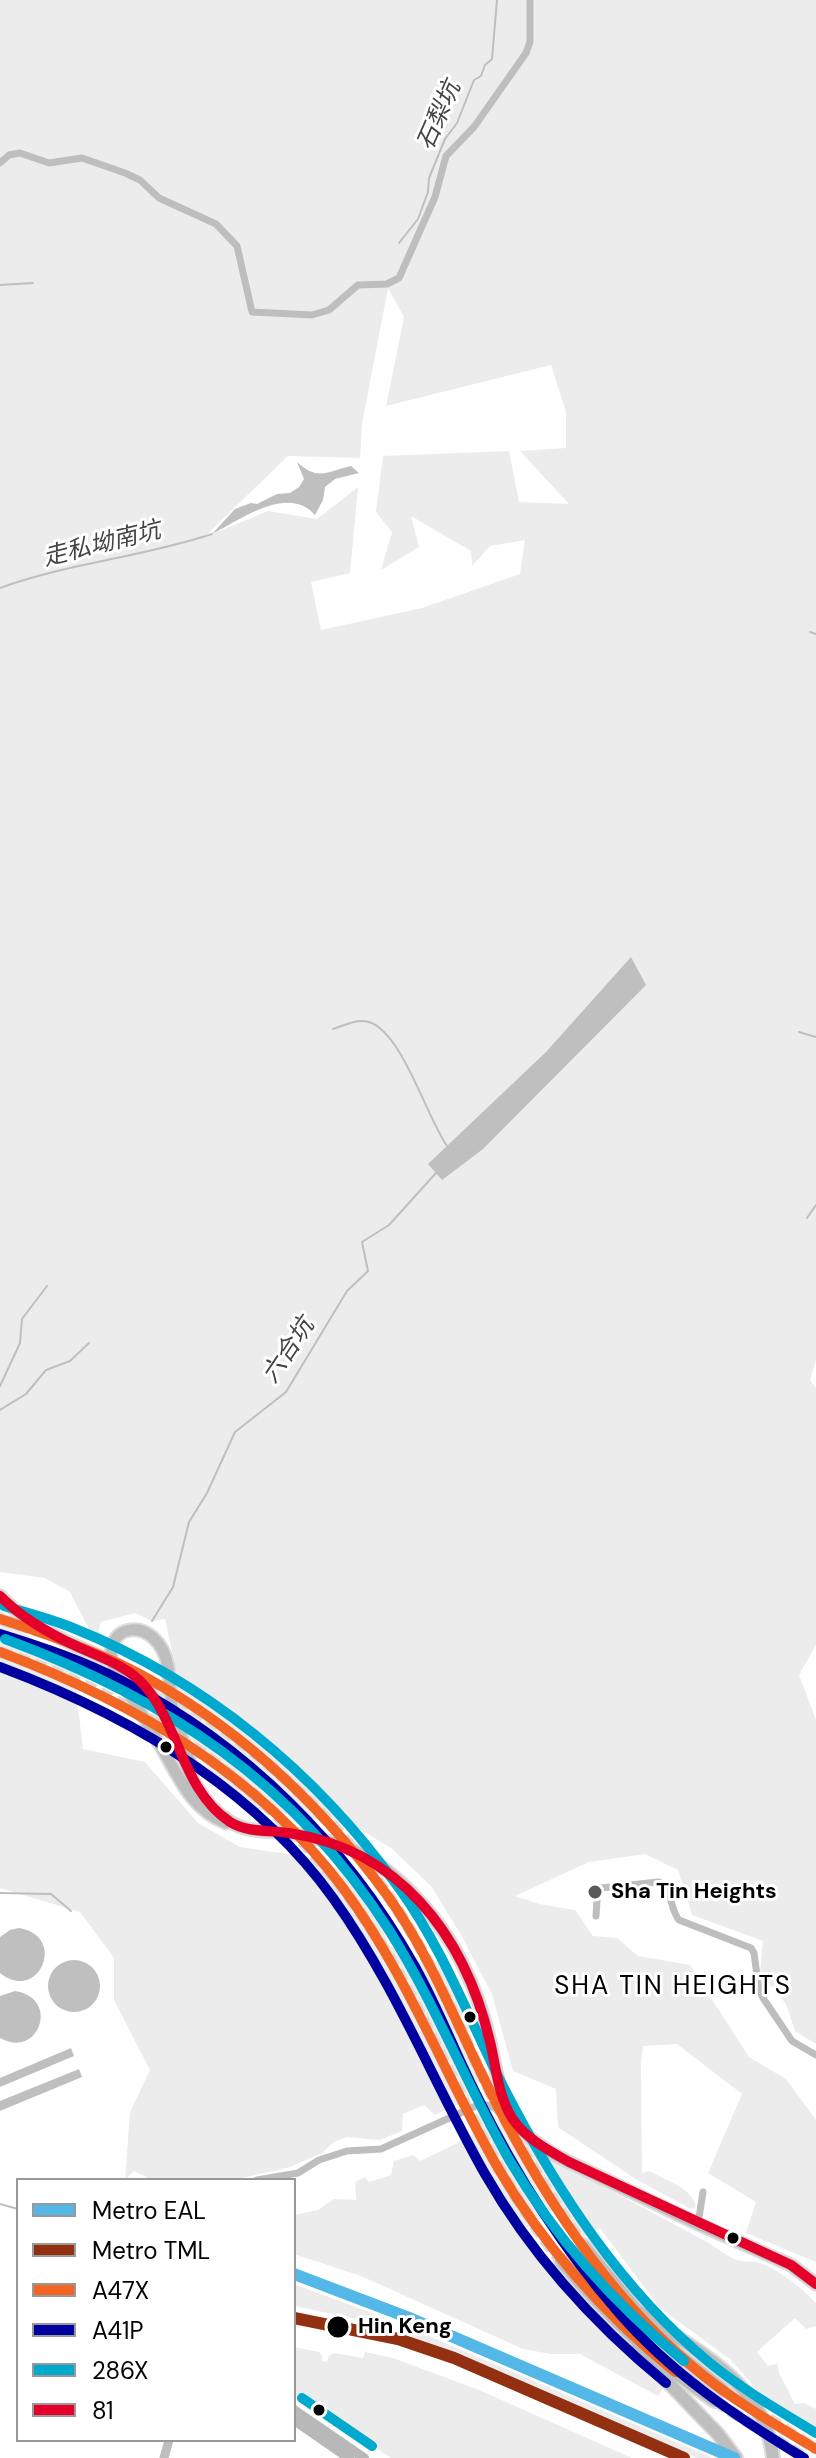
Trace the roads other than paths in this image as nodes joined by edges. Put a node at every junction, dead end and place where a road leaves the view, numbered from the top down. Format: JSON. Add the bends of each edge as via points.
{"nodes":[{"id":1,"x":530,"y":0,"type":"edge"},
{"id":2,"x":0,"y":163,"type":"edge"},
{"id":3,"x":0,"y":1596,"type":"edge"},
{"id":4,"x":197,"y":1787,"type":"junction"},
{"id":5,"x":236,"y":1826,"type":"junction"},
{"id":6,"x":601,"y":1888,"type":"dead end"},
{"id":7,"x":597,"y":1900,"type":"dead end"},
{"id":8,"x":596,"y":1916,"type":"dead end"},
{"id":9,"x":816,"y":2055,"type":"edge"},
{"id":10,"x":509,"y":2116,"type":"junction"},
{"id":11,"x":269,"y":2178,"type":"edge"},
{"id":12,"x":703,"y":2192,"type":"dead end"},
{"id":13,"x":698,"y":2224,"type":"junction"},
{"id":14,"x":583,"y":2245,"type":"tunnel mouth"},
{"id":15,"x":561,"y":2261,"type":"tunnel mouth"},
{"id":16,"x":816,"y":2284,"type":"edge"},
{"id":17,"x":634,"y":2308,"type":"junction"},
{"id":18,"x":619,"y":2327,"type":"junction"},
{"id":19,"x":296,"y":2411,"type":"edge"},
{"id":20,"x":296,"y":2421,"type":"edge"},
{"id":21,"x":773,"y":2456,"type":"edge"},
{"id":22,"x":349,"y":2458,"type":"edge"},
{"id":23,"x":364,"y":2458,"type":"edge"},
{"id":24,"x":736,"y":2458,"type":"edge"}],
"edges":[{"from":1,"to":2,"type":"street","via":[[526,53],[474,127],[446,156],[435,197],[399,278],[358,285],[329,310],[312,315],[252,312],[231,238],[216,224],[156,196],[133,176],[80,158],[49,163],[17,153]]},
{"from":3,"to":4,"type":"main road","via":[[43,1630],[141,1681]]},
{"from":4,"to":5,"type":"main road"},
{"from":4,"to":5,"type":"main road","bridge":true,"via":[[159,1643],[143,1630],[123,1633],[112,1646],[114,1668],[200,1808]]},
{"from":5,"to":10,"type":"main road","via":[[323,1839],[360,1852],[417,1898],[468,1976]]},
{"from":6,"to":9,"type":"street","via":[[664,1883],[679,1920],[751,1948],[759,1990],[792,2041]]},
{"from":7,"to":8,"type":"street"},
{"from":10,"to":11,"type":"street","via":[[478,2105],[381,2149],[347,2151],[298,2173]]},
{"from":10,"to":13,"type":"main road","via":[[548,2152]]},
{"from":12,"to":13,"type":"street"},
{"from":13,"to":16,"type":"main road","via":[[791,2265]]},
{"from":14,"to":17,"type":"highway"},
{"from":15,"to":18,"type":"highway"},
{"from":17,"to":18,"type":"highway","via":[[719,2396]]},
{"from":17,"to":21,"type":"highway","via":[[738,2381],[761,2414]]},
{"from":18,"to":24,"type":"highway"},
{"from":19,"to":23,"type":"main road"},
{"from":20,"to":22,"type":"main road"}]}
